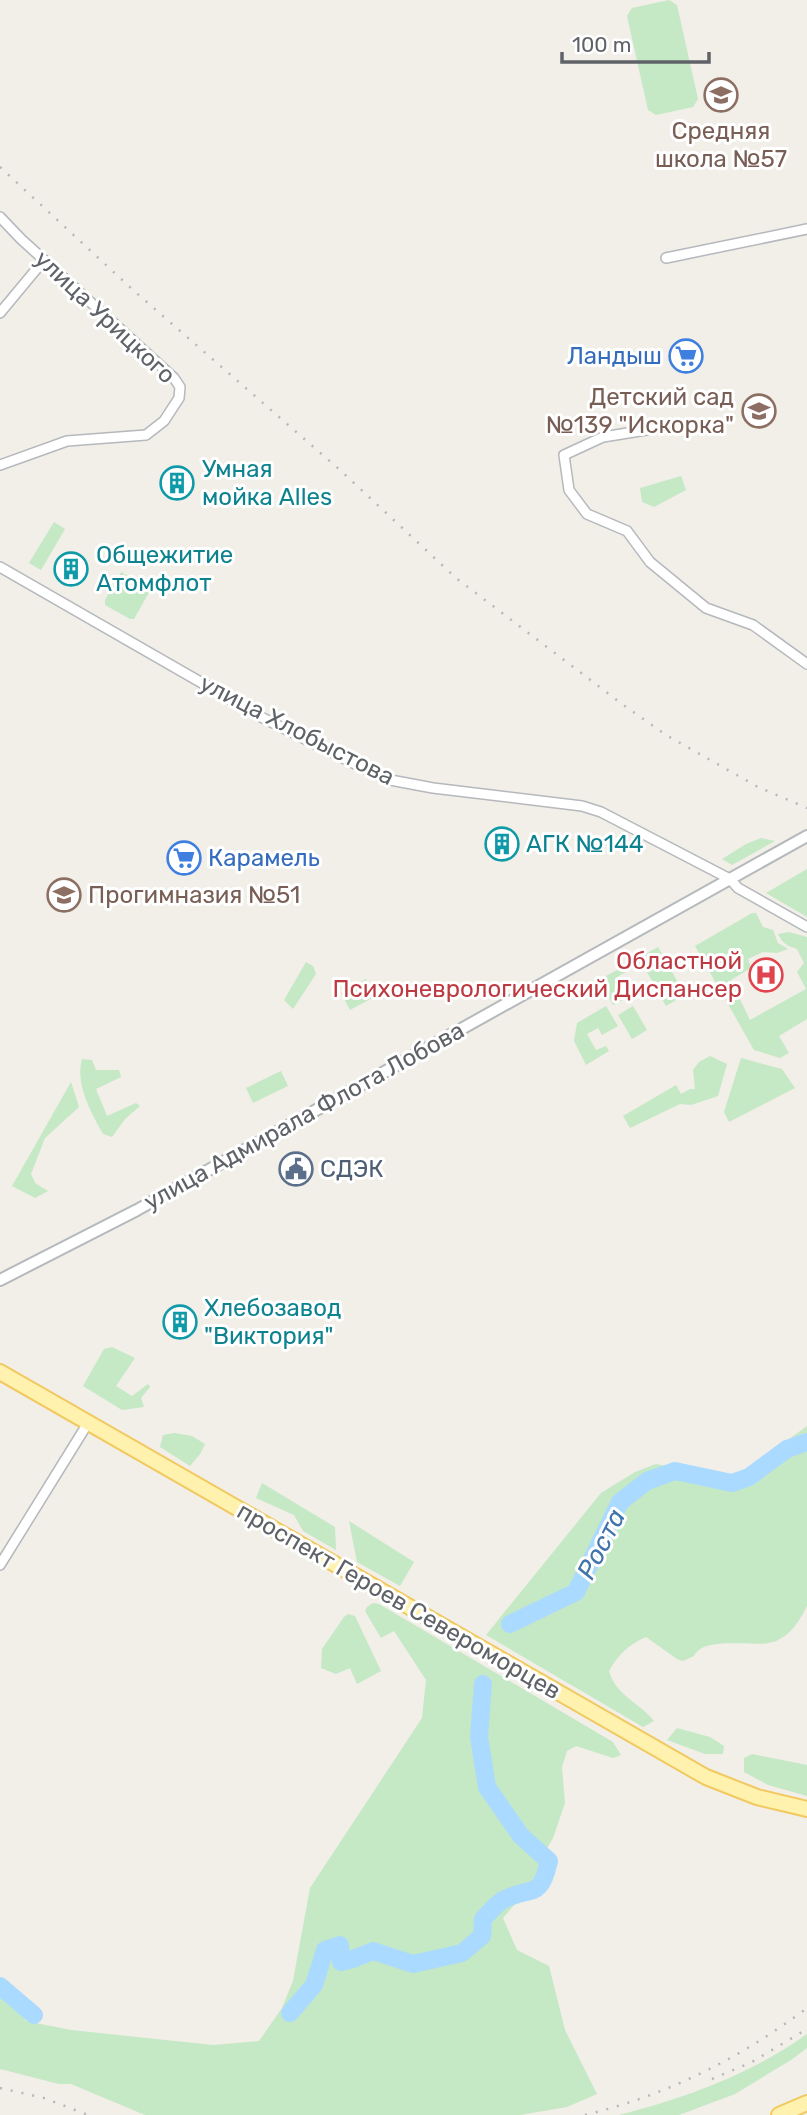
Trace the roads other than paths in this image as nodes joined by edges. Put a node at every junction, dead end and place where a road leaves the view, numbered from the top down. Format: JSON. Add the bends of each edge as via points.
{"nodes":[{"id":1,"x":0,"y":217,"type":"edge"},
{"id":2,"x":807,"y":229,"type":"edge"},
{"id":3,"x":666,"y":258,"type":"dead end"},
{"id":4,"x":44,"y":260,"type":"junction"},
{"id":5,"x":0,"y":313,"type":"edge"},
{"id":6,"x":677,"y":425,"type":"dead end"},
{"id":7,"x":0,"y":465,"type":"edge"},
{"id":8,"x":0,"y":566,"type":"edge"},
{"id":9,"x":807,"y":664,"type":"edge"},
{"id":10,"x":807,"y":836,"type":"edge"},
{"id":11,"x":730,"y":879,"type":"junction"},
{"id":12,"x":807,"y":927,"type":"edge"},
{"id":13,"x":20,"y":1271,"type":"junction"},
{"id":14,"x":0,"y":1280,"type":"edge"},
{"id":15,"x":0,"y":1289,"type":"edge"},
{"id":16,"x":0,"y":1372,"type":"edge"},
{"id":17,"x":89,"y":1423,"type":"junction"},
{"id":18,"x":0,"y":1565,"type":"edge"},
{"id":19,"x":807,"y":1809,"type":"edge"},
{"id":20,"x":807,"y":2103,"type":"edge"},
{"id":21,"x":779,"y":2115,"type":"edge"}],
"edges":[{"from":1,"to":4,"type":"street","name":"улица Урицкого"},
{"from":2,"to":3,"type":"street"},
{"from":4,"to":5,"type":"street"},
{"from":4,"to":7,"type":"street","name":"улица Урицкого","via":[[174,378],[180,387],[178,398],[164,421],[146,435],[67,441]]},
{"from":6,"to":9,"type":"street","via":[[603,438],[564,455],[569,490],[587,514],[627,531],[650,562],[706,608],[753,625]]},
{"from":8,"to":11,"type":"street","name":"улица Хлобыстова","via":[[263,718],[385,779],[582,806]]},
{"from":10,"to":11,"type":"street","name":"улица Адмирала Флота Лобова"},
{"from":11,"to":12,"type":"street","name":"улица Хлобыстова"},
{"from":11,"to":13,"type":"street","name":"улица Адмирала Флота Лобова"},
{"from":13,"to":14,"type":"street","name":"улица Адмирала Флота Лобова"},
{"from":13,"to":15,"type":"street","name":"улица Адмирала Флота Лобова"},
{"from":16,"to":17,"type":"main road","name":"проспект Героев Североморцев"},
{"from":17,"to":18,"type":"street"},
{"from":17,"to":19,"type":"main road","name":"проспект Героев Североморцев","via":[[706,1777]]},
{"from":20,"to":21,"type":"main road"}]}
